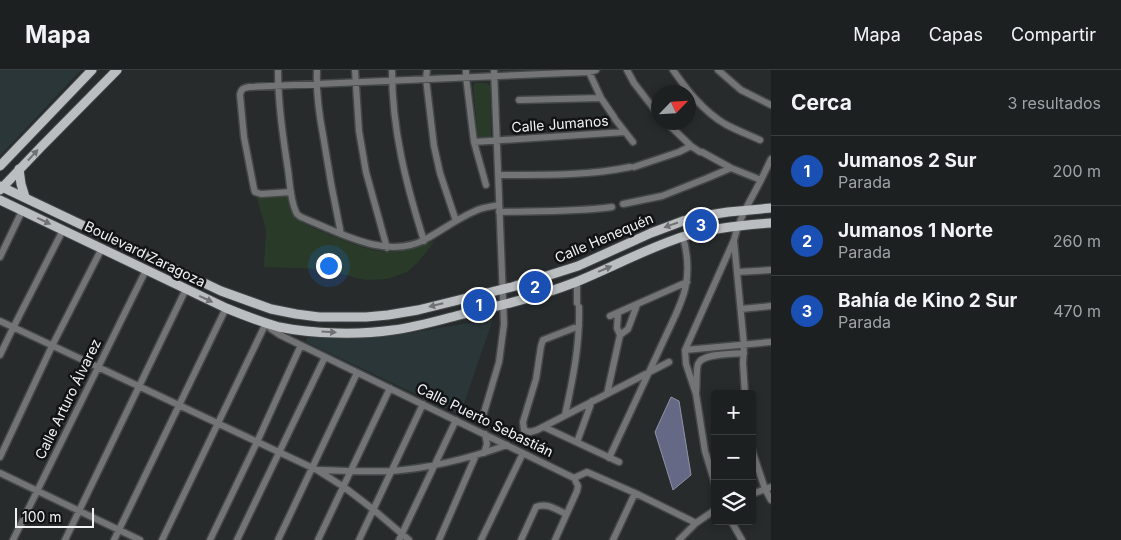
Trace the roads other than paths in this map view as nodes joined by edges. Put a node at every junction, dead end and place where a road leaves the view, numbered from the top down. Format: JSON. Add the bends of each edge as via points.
{"nodes":[{"id":1,"x":92,"y":70,"type":"edge"},
{"id":2,"x":116,"y":70,"type":"edge"},
{"id":3,"x":278,"y":70,"type":"edge"},
{"id":4,"x":317,"y":70,"type":"edge"},
{"id":5,"x":355,"y":70,"type":"edge"},
{"id":6,"x":392,"y":70,"type":"edge"},
{"id":7,"x":427,"y":70,"type":"edge"},
{"id":8,"x":596,"y":70,"type":"edge"},
{"id":9,"x":628,"y":70,"type":"edge"},
{"id":10,"x":673,"y":70,"type":"edge"},
{"id":11,"x":718,"y":70,"type":"edge"},
{"id":12,"x":589,"y":72,"type":"junction"},
{"id":13,"x":494,"y":73,"type":"edge"},
{"id":14,"x":466,"y":74,"type":"edge"},
{"id":15,"x":426,"y":79,"type":"junction"},
{"id":16,"x":392,"y":81,"type":"junction"},
{"id":17,"x":355,"y":82,"type":"junction"},
{"id":18,"x":317,"y":84,"type":"junction"},
{"id":19,"x":278,"y":86,"type":"junction"},
{"id":20,"x":601,"y":98,"type":"junction"},
{"id":21,"x":519,"y":100,"type":"dead end"},
{"id":22,"x":771,"y":104,"type":"edge"},
{"id":23,"x":651,"y":105,"type":"edge"},
{"id":24,"x":674,"y":130,"type":"edge"},
{"id":25,"x":625,"y":132,"type":"junction"},
{"id":26,"x":496,"y":140,"type":"junction"},
{"id":27,"x":760,"y":140,"type":"dead end"},
{"id":28,"x":474,"y":142,"type":"junction"},
{"id":29,"x":633,"y":142,"type":"dead end"},
{"id":30,"x":691,"y":146,"type":"junction"},
{"id":31,"x":771,"y":159,"type":"edge"},
{"id":32,"x":0,"y":166,"type":"edge"},
{"id":33,"x":731,"y":168,"type":"junction"},
{"id":34,"x":19,"y":169,"type":"junction"},
{"id":35,"x":498,"y":175,"type":"junction"},
{"id":36,"x":761,"y":180,"type":"junction"},
{"id":37,"x":486,"y":185,"type":"dead end"},
{"id":38,"x":1,"y":188,"type":"edge"},
{"id":39,"x":291,"y":192,"type":"junction"},
{"id":40,"x":25,"y":197,"type":"junction"},
{"id":41,"x":0,"y":200,"type":"edge"},
{"id":42,"x":623,"y":204,"type":"dead end"},
{"id":43,"x":499,"y":208,"type":"junction"},
{"id":44,"x":612,"y":208,"type":"dead end"},
{"id":45,"x":771,"y":208,"type":"edge"},
{"id":46,"x":745,"y":210,"type":"junction"},
{"id":47,"x":22,"y":211,"type":"junction"},
{"id":48,"x":456,"y":221,"type":"junction"},
{"id":49,"x":771,"y":223,"type":"edge"},
{"id":50,"x":738,"y":226,"type":"junction"},
{"id":51,"x":63,"y":230,"type":"junction"},
{"id":52,"x":341,"y":234,"type":"junction"},
{"id":53,"x":683,"y":237,"type":"junction"},
{"id":54,"x":424,"y":240,"type":"junction"},
{"id":55,"x":734,"y":240,"type":"junction"},
{"id":56,"x":102,"y":248,"type":"junction"},
{"id":57,"x":387,"y":248,"type":"junction"},
{"id":58,"x":0,"y":257,"type":"edge"},
{"id":59,"x":146,"y":270,"type":"junction"},
{"id":60,"x":771,"y":270,"type":"edge"},
{"id":61,"x":738,"y":272,"type":"junction"},
{"id":62,"x":577,"y":281,"type":"junction"},
{"id":63,"x":687,"y":282,"type":"junction"},
{"id":64,"x":186,"y":289,"type":"junction"},
{"id":65,"x":502,"y":290,"type":"junction"},
{"id":66,"x":504,"y":305,"type":"junction"},
{"id":67,"x":636,"y":305,"type":"junction"},
{"id":68,"x":771,"y":306,"type":"edge"},
{"id":69,"x":226,"y":308,"type":"junction"},
{"id":70,"x":271,"y":309,"type":"joint"},
{"id":71,"x":741,"y":309,"type":"junction"},
{"id":72,"x":618,"y":313,"type":"junction"},
{"id":73,"x":610,"y":316,"type":"dead end"},
{"id":74,"x":0,"y":321,"type":"edge"},
{"id":75,"x":266,"y":323,"type":"junction"},
{"id":76,"x":579,"y":326,"type":"junction"},
{"id":77,"x":281,"y":327,"type":"joint"},
{"id":78,"x":13,"y":328,"type":"junction"},
{"id":79,"x":304,"y":330,"type":"junction"},
{"id":80,"x":620,"y":335,"type":"junction"},
{"id":81,"x":771,"y":342,"type":"edge"},
{"id":82,"x":301,"y":345,"type":"junction"},
{"id":83,"x":744,"y":345,"type":"junction"},
{"id":84,"x":52,"y":346,"type":"junction"},
{"id":85,"x":685,"y":350,"type":"junction"},
{"id":86,"x":744,"y":353,"type":"junction"},
{"id":87,"x":0,"y":355,"type":"edge"},
{"id":88,"x":325,"y":357,"type":"junction"},
{"id":89,"x":670,"y":362,"type":"dead end"},
{"id":90,"x":98,"y":367,"type":"junction"},
{"id":91,"x":357,"y":372,"type":"junction"},
{"id":92,"x":649,"y":373,"type":"junction"},
{"id":93,"x":139,"y":387,"type":"junction"},
{"id":94,"x":390,"y":388,"type":"junction"},
{"id":95,"x":745,"y":390,"type":"edge"},
{"id":96,"x":607,"y":394,"type":"junction"},
{"id":97,"x":696,"y":394,"type":"junction"},
{"id":98,"x":592,"y":401,"type":"junction"},
{"id":99,"x":423,"y":404,"type":"junction"},
{"id":100,"x":179,"y":405,"type":"junction"},
{"id":101,"x":565,"y":415,"type":"junction"},
{"id":102,"x":483,"y":416,"type":"dead end"},
{"id":103,"x":456,"y":420,"type":"junction"},
{"id":104,"x":218,"y":423,"type":"junction"},
{"id":105,"x":544,"y":427,"type":"junction"},
{"id":106,"x":485,"y":434,"type":"junction"},
{"id":107,"x":257,"y":442,"type":"junction"},
{"id":108,"x":577,"y":442,"type":"junction"},
{"id":109,"x":507,"y":445,"type":"junction"},
{"id":110,"x":279,"y":452,"type":"junction"},
{"id":111,"x":484,"y":453,"type":"junction"},
{"id":112,"x":524,"y":453,"type":"junction"},
{"id":113,"x":476,"y":455,"type":"junction"},
{"id":114,"x":0,"y":457,"type":"edge"},
{"id":115,"x":609,"y":458,"type":"junction"},
{"id":116,"x":756,"y":460,"type":"edge"},
{"id":117,"x":619,"y":462,"type":"dead end"},
{"id":118,"x":435,"y":465,"type":"junction"},
{"id":119,"x":314,"y":469,"type":"junction"},
{"id":120,"x":392,"y":470,"type":"junction"},
{"id":121,"x":351,"y":472,"type":"junction"},
{"id":122,"x":0,"y":473,"type":"edge"},
{"id":123,"x":574,"y":478,"type":"junction"},
{"id":124,"x":714,"y":480,"type":"edge"},
{"id":125,"x":344,"y":487,"type":"junction"},
{"id":126,"x":768,"y":488,"type":"edge"},
{"id":127,"x":37,"y":491,"type":"junction"},
{"id":128,"x":756,"y":492,"type":"edge"},
{"id":129,"x":635,"y":493,"type":"junction"},
{"id":130,"x":771,"y":500,"type":"edge"},
{"id":131,"x":374,"y":510,"type":"junction"},
{"id":132,"x":79,"y":511,"type":"junction"},
{"id":133,"x":711,"y":513,"type":"edge"},
{"id":134,"x":566,"y":514,"type":"junction"},
{"id":135,"x":696,"y":523,"type":"junction"},
{"id":136,"x":733,"y":525,"type":"edge"},
{"id":137,"x":119,"y":530,"type":"junction"},
{"id":138,"x":401,"y":537,"type":"edge"},
{"id":139,"x":13,"y":540,"type":"edge"},
{"id":140,"x":65,"y":540,"type":"edge"},
{"id":141,"x":114,"y":540,"type":"edge"},
{"id":142,"x":140,"y":540,"type":"edge"},
{"id":143,"x":162,"y":540,"type":"edge"},
{"id":144,"x":210,"y":540,"type":"edge"},
{"id":145,"x":237,"y":540,"type":"edge"},
{"id":146,"x":278,"y":540,"type":"edge"},
{"id":147,"x":318,"y":540,"type":"edge"},
{"id":148,"x":359,"y":540,"type":"edge"},
{"id":149,"x":409,"y":540,"type":"edge"},
{"id":150,"x":439,"y":540,"type":"edge"},
{"id":151,"x":481,"y":540,"type":"edge"},
{"id":152,"x":521,"y":540,"type":"edge"},
{"id":153,"x":555,"y":540,"type":"edge"},
{"id":154,"x":613,"y":540,"type":"edge"},
{"id":155,"x":679,"y":540,"type":"edge"},
{"id":156,"x":742,"y":540,"type":"edge"}],
"edges":[{"from":1,"to":32,"type":"main road"},
{"from":34,"to":2,"type":"main road","one_way":true},
{"from":3,"to":19,"type":"street"},
{"from":4,"to":18,"type":"street"},
{"from":5,"to":17,"type":"street"},
{"from":6,"to":16,"type":"street"},
{"from":7,"to":15,"type":"street"},
{"from":8,"to":12,"type":"street"},
{"from":9,"to":23,"type":"street"},
{"from":10,"to":27,"type":"street","via":[[686,90],[711,114]]},
{"from":11,"to":22,"type":"street","via":[[740,90]]},
{"from":12,"to":13,"type":"street"},
{"from":12,"to":20,"type":"street","name":"Calle Jumanos"},
{"from":13,"to":14,"type":"street"},
{"from":13,"to":26,"type":"street","name":"Calle Jumanos"},
{"from":14,"to":15,"type":"street"},
{"from":14,"to":28,"type":"street"},
{"from":15,"to":16,"type":"street"},
{"from":15,"to":48,"type":"street","via":[[434,146]]},
{"from":16,"to":17,"type":"street"},
{"from":16,"to":54,"type":"street","via":[[400,153]]},
{"from":17,"to":18,"type":"street"},
{"from":17,"to":57,"type":"street","via":[[366,172]]},
{"from":18,"to":19,"type":"street"},
{"from":18,"to":52,"type":"street","via":[[328,172]]},
{"from":19,"to":39,"type":"street"},
{"from":19,"to":39,"type":"street","via":[[243,88],[240,95],[244,137],[254,189],[261,194]]},
{"from":20,"to":21,"type":"street"},
{"from":20,"to":25,"type":"street","name":"Calle Jumanos"},
{"from":24,"to":30,"type":"street"},
{"from":25,"to":26,"type":"street","name":"Calle Jumanos"},
{"from":25,"to":29,"type":"street","name":"Calle Jumanos"},
{"from":26,"to":28,"type":"street"},
{"from":26,"to":35,"type":"street","name":"Calle Jumanos"},
{"from":28,"to":37,"type":"street"},
{"from":30,"to":33,"type":"street"},
{"from":30,"to":35,"type":"street","via":[[609,172]]},
{"from":31,"to":36,"type":"street"},
{"from":33,"to":36,"type":"street"},
{"from":33,"to":42,"type":"street","via":[[662,196]]},
{"from":34,"to":38,"type":"main road"},
{"from":34,"to":40,"type":"main road"},
{"from":35,"to":43,"type":"street","name":"Calle Jumanos"},
{"from":36,"to":46,"type":"street"},
{"from":38,"to":40,"type":"main road","name":"Boulevard Zaragoza"},
{"from":39,"to":52,"type":"street","via":[[297,214]]},
{"from":40,"to":70,"type":"main road","name":"Boulevard Zaragoza","via":[[221,291]]},
{"from":41,"to":47,"type":"main road","name":"Boulevard Zaragoza"},
{"from":43,"to":44,"type":"street","via":[[560,211]]},
{"from":43,"to":48,"type":"street","via":[[482,208]]},
{"from":43,"to":65,"type":"street","name":"Calle Jumanos"},
{"from":45,"to":46,"type":"main road","name":"Calle Henequén"},
{"from":46,"to":50,"type":"street"},
{"from":46,"to":65,"type":"main road","name":"Calle Henequén","one_way":true,"via":[[669,225],[578,266]]},
{"from":47,"to":51,"type":"main road","name":"Boulevard Zaragoza","one_way":true},
{"from":47,"to":58,"type":"street"},
{"from":48,"to":54,"type":"street"},
{"from":49,"to":50,"type":"main road","name":"Calle Henequén"},
{"from":50,"to":53,"type":"main road","name":"Calle Henequén"},
{"from":50,"to":55,"type":"street"},
{"from":51,"to":56,"type":"main road","name":"Boulevard Zaragoza"},
{"from":51,"to":78,"type":"street"},
{"from":52,"to":57,"type":"street"},
{"from":62,"to":53,"type":"main road","name":"Calle Henequén","one_way":true},
{"from":53,"to":63,"type":"street","via":[[688,265]]},
{"from":54,"to":57,"type":"street","via":[[409,246]]},
{"from":55,"to":61,"type":"street"},
{"from":55,"to":85,"type":"street"},
{"from":56,"to":59,"type":"main road","name":"Boulevard Zaragoza"},
{"from":56,"to":84,"type":"street"},
{"from":59,"to":64,"type":"main road","name":"Boulevard Zaragoza"},
{"from":59,"to":90,"type":"street","name":"Calle Arturo Álvarez"},
{"from":60,"to":61,"type":"street"},
{"from":61,"to":71,"type":"street"},
{"from":62,"to":66,"type":"main road","name":"Calle Henequén"},
{"from":62,"to":76,"type":"street"},
{"from":63,"to":67,"type":"street"},
{"from":63,"to":92,"type":"street"},
{"from":64,"to":69,"type":"main road","name":"Boulevard Zaragoza","one_way":true},
{"from":64,"to":93,"type":"street"},
{"from":65,"to":66,"type":"street","name":"Calle Jumanos"},
{"from":65,"to":70,"type":"main road","name":"Calle Henequén","one_way":true,"via":[[418,310],[366,317],[318,317]]},
{"from":79,"to":66,"type":"main road","name":"Calle Henequén","one_way":true,"via":[[383,331]]},
{"from":66,"to":102,"type":"street","name":"Calle Jumanos","via":[[499,362]]},
{"from":67,"to":72,"type":"street"},
{"from":67,"to":80,"type":"street","via":[[628,329]]},
{"from":68,"to":71,"type":"street"},
{"from":69,"to":75,"type":"main road","name":"Boulevard Zaragoza"},
{"from":69,"to":100,"type":"street"},
{"from":71,"to":83,"type":"street"},
{"from":72,"to":73,"type":"street"},
{"from":72,"to":80,"type":"street"},
{"from":74,"to":78,"type":"street"},
{"from":75,"to":77,"type":"main road","name":"Boulevard Zaragoza"},
{"from":75,"to":82,"type":"street","name":"Calle Puerto Sebastián","via":[[280,335]]},
{"from":75,"to":104,"type":"street"},
{"from":76,"to":101,"type":"street","via":[[574,374]]},
{"from":76,"to":105,"type":"street","via":[[543,340],[523,422],[524,430],[530,432]]},
{"from":77,"to":79,"type":"main road","name":"Calle Henequén"},
{"from":78,"to":84,"type":"street"},
{"from":78,"to":87,"type":"street"},
{"from":79,"to":82,"type":"street"},
{"from":80,"to":96,"type":"street"},
{"from":81,"to":83,"type":"street"},
{"from":82,"to":88,"type":"street","name":"Calle Puerto Sebastián"},
{"from":82,"to":107,"type":"street"},
{"from":83,"to":85,"type":"street"},
{"from":83,"to":86,"type":"street"},
{"from":84,"to":90,"type":"street"},
{"from":84,"to":114,"type":"street"},
{"from":85,"to":97,"type":"street"},
{"from":86,"to":95,"type":"street"},
{"from":86,"to":97,"type":"street","via":[[711,356],[700,361]]},
{"from":88,"to":91,"type":"street","name":"Calle Puerto Sebastián"},
{"from":88,"to":110,"type":"street"},
{"from":89,"to":92,"type":"street"},
{"from":90,"to":93,"type":"street"},
{"from":90,"to":127,"type":"street","name":"Calle Arturo Álvarez"},
{"from":91,"to":94,"type":"street","name":"Calle Puerto Sebastián"},
{"from":91,"to":119,"type":"street"},
{"from":92,"to":96,"type":"street"},
{"from":92,"to":115,"type":"street"},
{"from":93,"to":100,"type":"street"},
{"from":93,"to":132,"type":"street"},
{"from":94,"to":99,"type":"street","name":"Calle Puerto Sebastián"},
{"from":94,"to":121,"type":"street"},
{"from":96,"to":98,"type":"street"},
{"from":97,"to":124,"type":"street","via":[[705,452]]},
{"from":98,"to":101,"type":"street"},
{"from":98,"to":108,"type":"street"},
{"from":99,"to":103,"type":"street","name":"Calle Puerto Sebastián"},
{"from":99,"to":120,"type":"street"},
{"from":100,"to":104,"type":"street"},
{"from":100,"to":137,"type":"street"},
{"from":101,"to":105,"type":"street"},
{"from":103,"to":106,"type":"street","name":"Calle Puerto Sebastián"},
{"from":103,"to":118,"type":"street"},
{"from":104,"to":107,"type":"street"},
{"from":104,"to":143,"type":"street"},
{"from":105,"to":108,"type":"street"},
{"from":106,"to":109,"type":"street","name":"Calle Puerto Sebastián"},
{"from":106,"to":111,"type":"street","via":[[487,444]]},
{"from":107,"to":110,"type":"street"},
{"from":107,"to":144,"type":"street"},
{"from":108,"to":115,"type":"street"},
{"from":109,"to":111,"type":"street"},
{"from":109,"to":112,"type":"street","name":"Calle Puerto Sebastián"},
{"from":110,"to":119,"type":"street"},
{"from":110,"to":145,"type":"street"},
{"from":111,"to":113,"type":"street"},
{"from":112,"to":123,"type":"street","name":"Calle Puerto Sebastián"},
{"from":112,"to":151,"type":"street"},
{"from":113,"to":118,"type":"street"},
{"from":113,"to":150,"type":"street"},
{"from":115,"to":117,"type":"street"},
{"from":116,"to":126,"type":"street"},
{"from":118,"to":120,"type":"street"},
{"from":118,"to":138,"type":"street"},
{"from":119,"to":121,"type":"street"},
{"from":119,"to":125,"type":"street"},
{"from":119,"to":146,"type":"street"},
{"from":120,"to":121,"type":"street"},
{"from":120,"to":131,"type":"street"},
{"from":121,"to":125,"type":"street"},
{"from":122,"to":127,"type":"street"},
{"from":123,"to":129,"type":"street","via":[[587,472]]},
{"from":123,"to":134,"type":"street","via":[[578,491]]},
{"from":125,"to":131,"type":"street"},
{"from":125,"to":147,"type":"street"},
{"from":126,"to":128,"type":"street"},
{"from":126,"to":130,"type":"street"},
{"from":127,"to":132,"type":"street"},
{"from":127,"to":139,"type":"street","name":"Calle Arturo Álvarez"},
{"from":129,"to":135,"type":"street"},
{"from":129,"to":154,"type":"street"},
{"from":131,"to":138,"type":"street"},
{"from":131,"to":148,"type":"street"},
{"from":132,"to":137,"type":"street"},
{"from":132,"to":140,"type":"street"},
{"from":133,"to":135,"type":"street"},
{"from":134,"to":152,"type":"street","via":[[544,505],[536,507]]},
{"from":134,"to":153,"type":"street"},
{"from":135,"to":155,"type":"street"},
{"from":136,"to":156,"type":"street"},
{"from":137,"to":141,"type":"street"},
{"from":137,"to":142,"type":"street"},
{"from":138,"to":149,"type":"street"}]}
